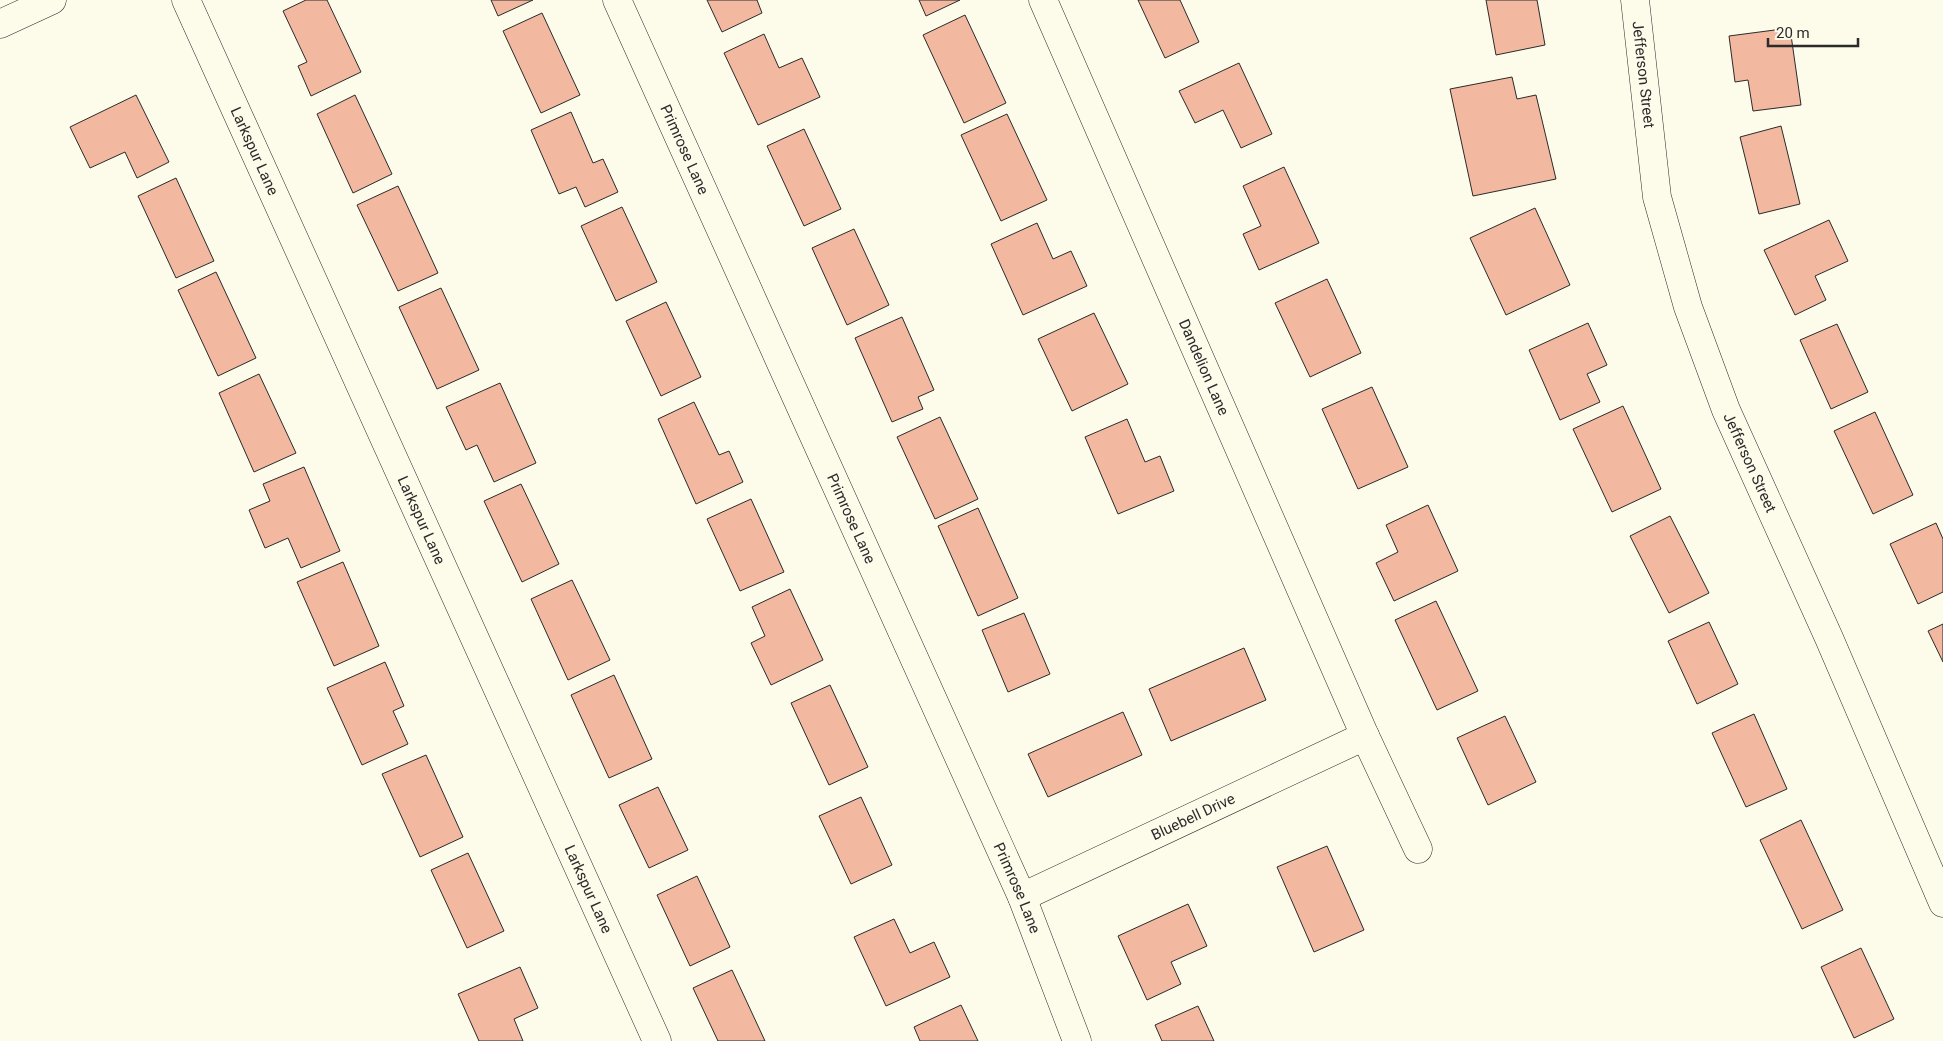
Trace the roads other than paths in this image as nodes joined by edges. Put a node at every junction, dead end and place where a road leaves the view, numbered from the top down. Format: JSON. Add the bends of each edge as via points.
{"nodes":[{"id":1,"x":52,"y":0,"type":"edge"},
{"id":2,"x":186,"y":0,"type":"edge"},
{"id":3,"x":617,"y":0,"type":"edge"},
{"id":4,"x":1043,"y":0,"type":"edge"},
{"id":5,"x":1635,"y":0,"type":"edge"},
{"id":6,"x":0,"y":24,"type":"edge"},
{"id":7,"x":1365,"y":736,"type":"junction"},
{"id":8,"x":1418,"y":849,"type":"dead end"},
{"id":9,"x":1022,"y":897,"type":"junction"},
{"id":10,"x":1943,"y":902,"type":"edge"},
{"id":11,"x":657,"y":1041,"type":"edge"},
{"id":12,"x":1077,"y":1041,"type":"edge"}],
"edges":[{"from":1,"to":6,"type":"street"},
{"from":2,"to":11,"type":"street","name":"Larkspur Lane"},
{"from":3,"to":9,"type":"street","name":"Primrose Lane"},
{"from":4,"to":7,"type":"street","name":"Dandelion Lane"},
{"from":5,"to":10,"type":"street","name":"Jefferson Street","via":[[1657,197],[1688,306],[1726,410]]},
{"from":7,"to":8,"type":"street","name":"Dandelion Lane"},
{"from":7,"to":9,"type":"street","name":"Bluebell Drive"},
{"from":9,"to":12,"type":"street","name":"Primrose Lane"}]}
